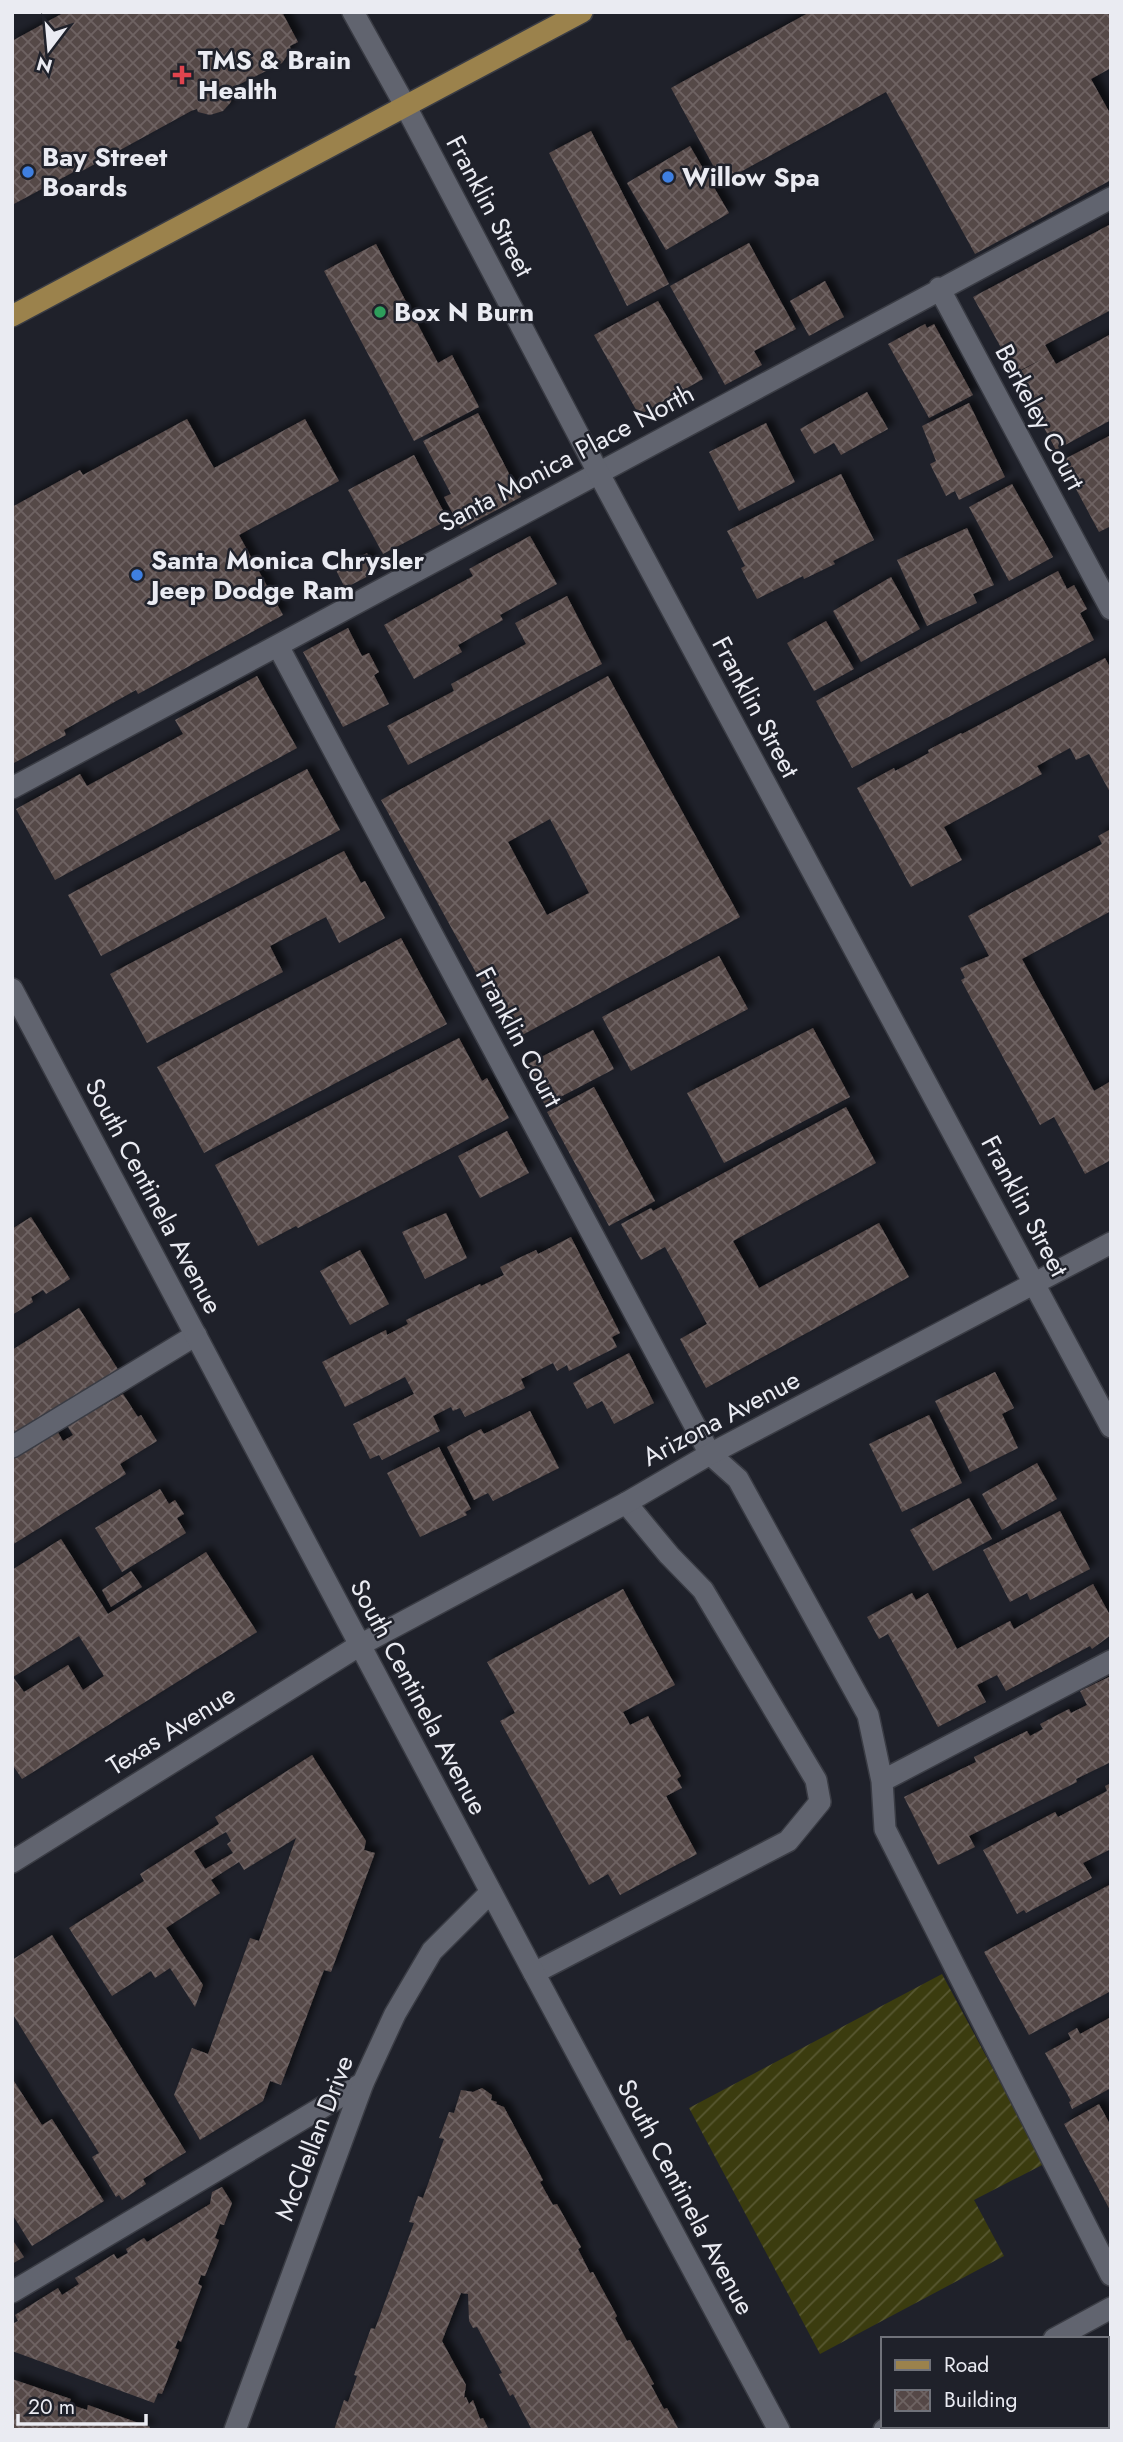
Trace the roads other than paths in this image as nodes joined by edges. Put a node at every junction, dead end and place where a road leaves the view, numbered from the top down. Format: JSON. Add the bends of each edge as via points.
{"nodes":[{"id":1,"x":353,"y":12,"type":"edge"},
{"id":2,"x":582,"y":12,"type":"edge"},
{"id":3,"x":406,"y":107,"type":"junction"},
{"id":4,"x":1111,"y":198,"type":"edge"},
{"id":5,"x":939,"y":288,"type":"junction"},
{"id":6,"x":12,"y":316,"type":"edge"},
{"id":7,"x":598,"y":472,"type":"junction"},
{"id":8,"x":1111,"y":609,"type":"edge"},
{"id":9,"x":278,"y":646,"type":"junction"},
{"id":10,"x":12,"y":788,"type":"edge"},
{"id":11,"x":12,"y":989,"type":"edge"},
{"id":12,"x":1111,"y":1243,"type":"edge"},
{"id":13,"x":1035,"y":1284,"type":"junction"},
{"id":14,"x":196,"y":1335,"type":"junction"},
{"id":15,"x":1111,"y":1427,"type":"edge"},
{"id":16,"x":12,"y":1447,"type":"edge"},
{"id":17,"x":710,"y":1454,"type":"junction"},
{"id":18,"x":626,"y":1503,"type":"junction"},
{"id":19,"x":360,"y":1645,"type":"junction"},
{"id":20,"x":1111,"y":1661,"type":"edge"},
{"id":21,"x":882,"y":1781,"type":"junction"},
{"id":22,"x":12,"y":1862,"type":"edge"},
{"id":23,"x":491,"y":1892,"type":"junction"},
{"id":24,"x":534,"y":1973,"type":"junction"},
{"id":25,"x":363,"y":2083,"type":"junction"},
{"id":26,"x":1111,"y":2275,"type":"edge"},
{"id":27,"x":12,"y":2292,"type":"edge"},
{"id":28,"x":1111,"y":2308,"type":"edge"},
{"id":29,"x":1058,"y":2337,"type":"edge"},
{"id":30,"x":235,"y":2430,"type":"edge"},
{"id":31,"x":779,"y":2430,"type":"edge"}],
"edges":[{"from":1,"to":3,"type":"street","name":"Franklin Street"},
{"from":2,"to":3,"type":"main road"},
{"from":3,"to":6,"type":"main road"},
{"from":3,"to":7,"type":"street","name":"Franklin Street"},
{"from":4,"to":5,"type":"street","name":"Santa Monica Place North"},
{"from":5,"to":7,"type":"street","name":"Santa Monica Place North"},
{"from":5,"to":8,"type":"street","name":"Berkeley Court"},
{"from":7,"to":9,"type":"street","name":"Santa Monica Place North"},
{"from":7,"to":13,"type":"street","name":"Franklin Street"},
{"from":9,"to":10,"type":"street","name":"Santa Monica Place North"},
{"from":9,"to":17,"type":"street","name":"Franklin Court"},
{"from":11,"to":14,"type":"street","name":"South Centinela Avenue"},
{"from":12,"to":13,"type":"street","name":"Arizona Avenue"},
{"from":13,"to":15,"type":"street","name":"Franklin Street"},
{"from":13,"to":17,"type":"street","name":"Arizona Avenue"},
{"from":14,"to":16,"type":"street"},
{"from":14,"to":19,"type":"street","name":"South Centinela Avenue"},
{"from":17,"to":18,"type":"street","name":"Arizona Avenue"},
{"from":17,"to":21,"type":"street","via":[[738,1479],[868,1715]]},
{"from":18,"to":19,"type":"street","name":"Arizona Avenue"},
{"from":18,"to":24,"type":"street","via":[[703,1590],[816,1780],[820,1802],[788,1841]]},
{"from":19,"to":22,"type":"street","name":"Texas Avenue"},
{"from":19,"to":23,"type":"street","name":"South Centinela Avenue"},
{"from":20,"to":21,"type":"street"},
{"from":21,"to":26,"type":"street","via":[[885,1829]]},
{"from":23,"to":24,"type":"street","name":"South Centinela Avenue"},
{"from":23,"to":25,"type":"street","name":"McClellan Drive","via":[[432,1951],[395,2014]]},
{"from":24,"to":31,"type":"street","name":"South Centinela Avenue"},
{"from":25,"to":27,"type":"street"},
{"from":25,"to":30,"type":"street","name":"McClellan Drive"},
{"from":28,"to":29,"type":"street"}]}
